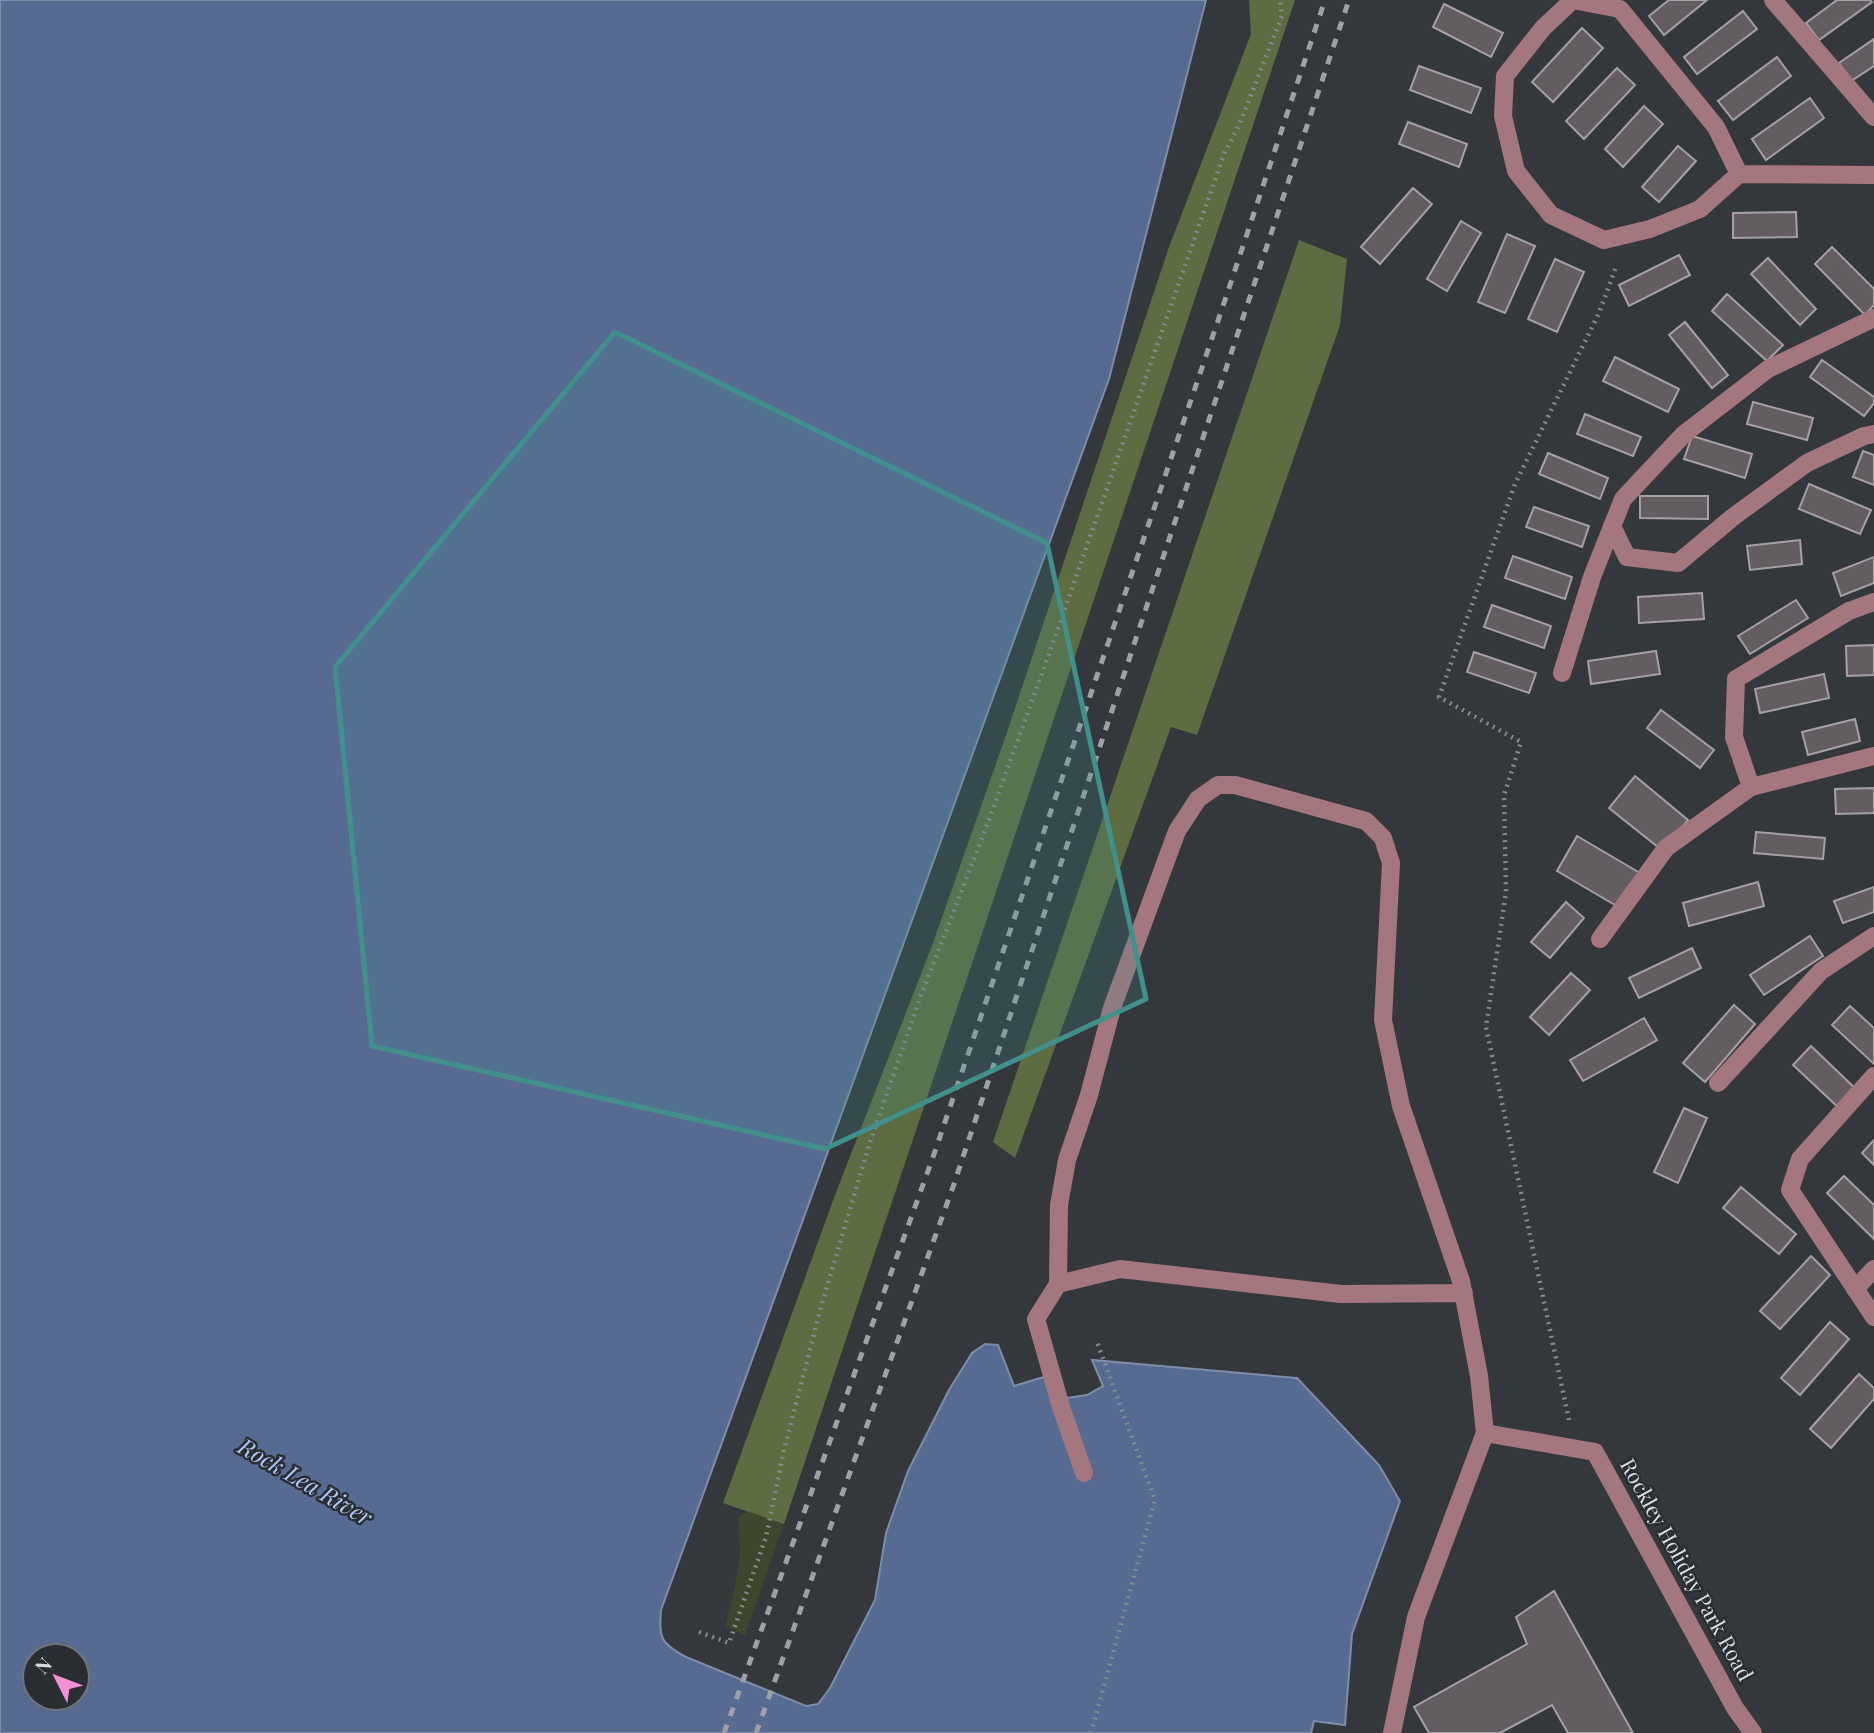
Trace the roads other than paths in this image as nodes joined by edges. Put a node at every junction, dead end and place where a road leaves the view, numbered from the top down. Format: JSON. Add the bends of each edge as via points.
{"nodes":[{"id":1,"x":1773,"y":0,"type":"edge"},
{"id":2,"x":1874,"y":117,"type":"edge"},
{"id":3,"x":1739,"y":174,"type":"junction"},
{"id":4,"x":1874,"y":175,"type":"edge"},
{"id":5,"x":1874,"y":318,"type":"edge"},
{"id":6,"x":1874,"y":434,"type":"edge"},
{"id":7,"x":1612,"y":526,"type":"junction"},
{"id":8,"x":1874,"y":602,"type":"edge"},
{"id":9,"x":1562,"y":673,"type":"dead end"},
{"id":10,"x":1874,"y":756,"type":"edge"},
{"id":11,"x":1751,"y":787,"type":"junction"},
{"id":12,"x":1874,"y":936,"type":"edge"},
{"id":13,"x":1601,"y":939,"type":"dead end"},
{"id":14,"x":1874,"y":1076,"type":"edge"},
{"id":15,"x":1718,"y":1083,"type":"dead end"},
{"id":16,"x":1874,"y":1269,"type":"edge"},
{"id":17,"x":1058,"y":1284,"type":"junction"},
{"id":18,"x":1855,"y":1289,"type":"junction"},
{"id":19,"x":1464,"y":1293,"type":"junction"},
{"id":20,"x":1874,"y":1317,"type":"edge"},
{"id":21,"x":1485,"y":1433,"type":"junction"},
{"id":22,"x":1084,"y":1473,"type":"dead end"},
{"id":23,"x":1392,"y":1733,"type":"edge"},
{"id":24,"x":1753,"y":1733,"type":"edge"}],
"edges":[{"from":1,"to":2,"type":"street"},
{"from":3,"to":3,"type":"street","via":[[1700,209],[1650,229],[1604,240],[1551,215],[1516,172],[1503,117],[1505,76],[1543,28],[1573,0],[1620,9],[1716,127]]},
{"from":3,"to":4,"type":"street"},
{"from":5,"to":7,"type":"street","via":[[1768,369],[1684,434],[1623,499]]},
{"from":6,"to":7,"type":"street","via":[[1807,463],[1678,563],[1627,557]]},
{"from":7,"to":9,"type":"street"},
{"from":8,"to":11,"type":"street","via":[[1849,611],[1737,679],[1734,737]]},
{"from":10,"to":11,"type":"street"},
{"from":11,"to":13,"type":"street","via":[[1666,848]]},
{"from":12,"to":15,"type":"street","via":[[1821,971]]},
{"from":14,"to":18,"type":"street","via":[[1800,1159],[1790,1190]]},
{"from":16,"to":18,"type":"street"},
{"from":17,"to":19,"type":"street","via":[[1120,1269],[1341,1294]]},
{"from":17,"to":19,"type":"street","via":[[1059,1205],[1112,1008],[1177,831],[1198,799],[1218,785],[1235,785],[1366,821],[1383,838],[1391,863],[1383,1020],[1401,1106]]},
{"from":17,"to":22,"type":"street","via":[[1036,1319]]},
{"from":18,"to":20,"type":"street"},
{"from":19,"to":21,"type":"street"},
{"from":21,"to":23,"type":"street","via":[[1416,1617]]},
{"from":21,"to":24,"type":"street","name":"Rockley Holiday Park Road","via":[[1595,1452]]}]}
